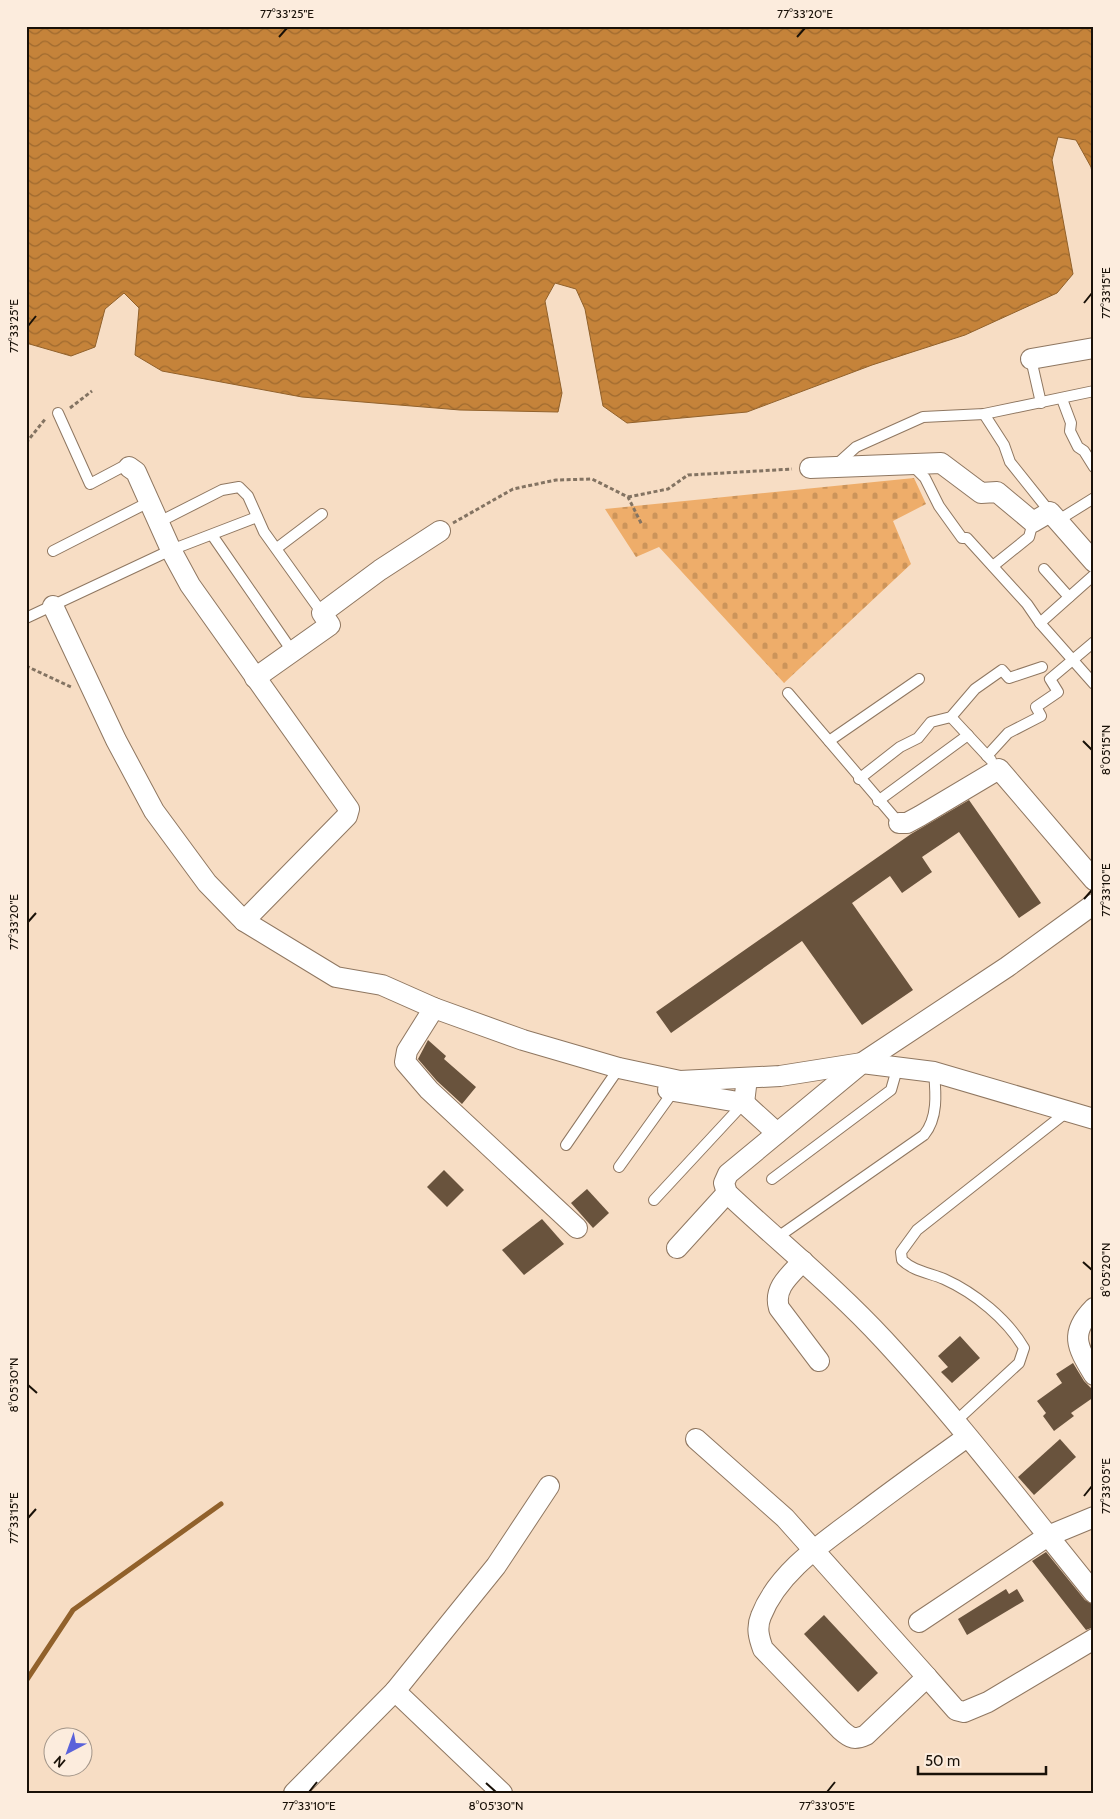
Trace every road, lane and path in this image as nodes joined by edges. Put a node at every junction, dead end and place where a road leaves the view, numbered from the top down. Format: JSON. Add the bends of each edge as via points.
{"nodes":[{"id":1,"x":1092,"y":353,"type":"edge"},
{"id":2,"x":1031,"y":359,"type":"joint"},
{"id":3,"x":1094,"y":391,"type":"edge"},
{"id":4,"x":1062,"y":399,"type":"junction"},
{"id":5,"x":1041,"y":403,"type":"junction"},
{"id":6,"x":58,"y":413,"type":"dead end"},
{"id":7,"x":984,"y":414,"type":"junction"},
{"id":8,"x":909,"y":463,"type":"junction"},
{"id":9,"x":835,"y":466,"type":"junction"},
{"id":10,"x":129,"y":467,"type":"joint"},
{"id":11,"x":1094,"y":467,"type":"edge"},
{"id":12,"x":810,"y":468,"type":"joint"},
{"id":13,"x":628,"y":497,"type":"junction"},
{"id":14,"x":1094,"y":498,"type":"edge"},
{"id":15,"x":149,"y":502,"type":"junction"},
{"id":16,"x":322,"y":514,"type":"dead end"},
{"id":17,"x":257,"y":517,"type":"junction"},
{"id":18,"x":1047,"y":518,"type":"junction"},
{"id":19,"x":159,"y":522,"type":"junction"},
{"id":20,"x":642,"y":525,"type":"dead end"},
{"id":21,"x":440,"y":531,"type":"joint"},
{"id":22,"x":212,"y":534,"type":"junction"},
{"id":23,"x":277,"y":548,"type":"junction"},
{"id":24,"x":171,"y":550,"type":"junction"},
{"id":25,"x":53,"y":551,"type":"dead end"},
{"id":26,"x":1092,"y":557,"type":"edge"},
{"id":27,"x":992,"y":566,"type":"junction"},
{"id":28,"x":1044,"y":569,"type":"dead end"},
{"id":29,"x":1094,"y":575,"type":"edge"},
{"id":30,"x":1069,"y":597,"type":"junction"},
{"id":31,"x":53,"y":606,"type":"junction"},
{"id":32,"x":322,"y":613,"type":"junction"},
{"id":33,"x":26,"y":618,"type":"edge"},
{"id":34,"x":1040,"y":623,"type":"junction"},
{"id":35,"x":1094,"y":642,"type":"edge"},
{"id":36,"x":292,"y":651,"type":"junction"},
{"id":37,"x":1071,"y":659,"type":"junction"},
{"id":38,"x":26,"y":666,"type":"edge"},
{"id":39,"x":1042,"y":667,"type":"dead end"},
{"id":40,"x":255,"y":678,"type":"junction"},
{"id":41,"x":919,"y":679,"type":"dead end"},
{"id":42,"x":1094,"y":684,"type":"edge"},
{"id":43,"x":72,"y":687,"type":"dead end"},
{"id":44,"x":788,"y":694,"type":"dead end"},
{"id":45,"x":951,"y":717,"type":"junction"},
{"id":46,"x":968,"y":735,"type":"junction"},
{"id":47,"x":829,"y":741,"type":"junction"},
{"id":48,"x":993,"y":763,"type":"junction"},
{"id":49,"x":860,"y":779,"type":"junction"},
{"id":50,"x":878,"y":801,"type":"junction"},
{"id":51,"x":899,"y":823,"type":"joint"},
{"id":52,"x":1094,"y":880,"type":"edge"},
{"id":53,"x":1094,"y":904,"type":"edge"},
{"id":54,"x":244,"y":921,"type":"junction"},
{"id":55,"x":434,"y":1008,"type":"junction"},
{"id":56,"x":557,"y":1062,"type":"dead end"},
{"id":57,"x":862,"y":1063,"type":"junction"},
{"id":58,"x":898,"y":1069,"type":"junction"},
{"id":59,"x":934,"y":1072,"type":"junction"},
{"id":60,"x":616,"y":1074,"type":"junction"},
{"id":61,"x":747,"y":1078,"type":"junction"},
{"id":62,"x":677,"y":1086,"type":"junction"},
{"id":63,"x":744,"y":1102,"type":"junction"},
{"id":64,"x":1068,"y":1110,"type":"junction"},
{"id":65,"x":1094,"y":1119,"type":"edge"},
{"id":66,"x":777,"y":1133,"type":"junction"},
{"id":67,"x":566,"y":1145,"type":"dead end"},
{"id":68,"x":619,"y":1167,"type":"dead end"},
{"id":69,"x":772,"y":1179,"type":"dead end"},
{"id":70,"x":727,"y":1193,"type":"junction"},
{"id":71,"x":654,"y":1200,"type":"dead end"},
{"id":72,"x":578,"y":1228,"type":"dead end"},
{"id":73,"x":775,"y":1239,"type":"junction"},
{"id":74,"x":678,"y":1248,"type":"dead end"},
{"id":75,"x":803,"y":1261,"type":"junction"},
{"id":76,"x":1094,"y":1308,"type":"edge"},
{"id":77,"x":819,"y":1361,"type":"dead end"},
{"id":78,"x":1094,"y":1375,"type":"edge"},
{"id":79,"x":961,"y":1430,"type":"junction"},
{"id":80,"x":696,"y":1440,"type":"dead end"},
{"id":81,"x":549,"y":1486,"type":"dead end"},
{"id":82,"x":1094,"y":1516,"type":"edge"},
{"id":83,"x":1048,"y":1536,"type":"junction"},
{"id":84,"x":815,"y":1550,"type":"junction"},
{"id":85,"x":1094,"y":1593,"type":"edge"},
{"id":86,"x":919,"y":1622,"type":"dead end"},
{"id":87,"x":1094,"y":1639,"type":"edge"},
{"id":88,"x":927,"y":1677,"type":"junction"},
{"id":89,"x":395,"y":1691,"type":"junction"},
{"id":90,"x":294,"y":1793,"type":"edge"},
{"id":91,"x":502,"y":1793,"type":"edge"}],
"edges":[{"from":1,"to":2,"type":"street"},
{"from":2,"to":5,"type":"lane"},
{"from":3,"to":4,"type":"lane"},
{"from":4,"to":5,"type":"lane"},
{"from":4,"to":11,"type":"lane","via":[[1071,423],[1070,431]]},
{"from":5,"to":7,"type":"lane"},
{"from":6,"to":10,"type":"lane","via":[[90,484],[124,466]]},
{"from":7,"to":9,"type":"lane","via":[[923,417],[856,447]]},
{"from":7,"to":18,"type":"lane","via":[[1004,445],[1010,462]]},
{"from":8,"to":9,"type":"street"},
{"from":8,"to":18,"type":"street","via":[[941,463],[981,493],[997,492]]},
{"from":8,"to":27,"type":"lane","via":[[925,478],[939,506],[962,538],[967,538]]},
{"from":9,"to":12,"type":"street"},
{"from":10,"to":15,"type":"street","via":[[136,472]]},
{"from":12,"to":13,"type":"path","via":[[688,475],[668,489]]},
{"from":13,"to":20,"type":"path"},
{"from":13,"to":21,"type":"path","via":[[592,479],[556,480],[513,489]]},
{"from":14,"to":18,"type":"lane"},
{"from":15,"to":19,"type":"street"},
{"from":15,"to":25,"type":"lane"},
{"from":16,"to":23,"type":"lane"},
{"from":17,"to":19,"type":"lane","via":[[248,496],[239,487],[222,490]]},
{"from":17,"to":22,"type":"lane"},
{"from":17,"to":23,"type":"lane"},
{"from":18,"to":26,"type":"street"},
{"from":18,"to":27,"type":"lane"},
{"from":19,"to":24,"type":"street"},
{"from":21,"to":32,"type":"street"},
{"from":22,"to":24,"type":"lane"},
{"from":22,"to":36,"type":"lane"},
{"from":23,"to":32,"type":"lane"},
{"from":24,"to":31,"type":"lane"},
{"from":24,"to":40,"type":"street","via":[[190,585]]},
{"from":27,"to":34,"type":"lane"},
{"from":28,"to":30,"type":"lane"},
{"from":29,"to":30,"type":"lane"},
{"from":30,"to":34,"type":"lane"},
{"from":31,"to":33,"type":"lane"},
{"from":31,"to":54,"type":"street","via":[[116,740],[154,811],[207,883]]},
{"from":32,"to":36,"type":"street","via":[[330,626]]},
{"from":34,"to":37,"type":"lane"},
{"from":35,"to":37,"type":"lane"},
{"from":36,"to":40,"type":"street"},
{"from":37,"to":42,"type":"lane"},
{"from":37,"to":48,"type":"lane","via":[[1050,679],[1058,692],[1036,707],[1041,716],[1008,734]]},
{"from":38,"to":43,"type":"path"},
{"from":39,"to":45,"type":"lane","via":[[1009,678],[1002,670],[975,689]]},
{"from":40,"to":54,"type":"street","via":[[347,805],[349,813]]},
{"from":41,"to":47,"type":"lane"},
{"from":44,"to":47,"type":"lane"},
{"from":45,"to":46,"type":"lane"},
{"from":45,"to":49,"type":"lane","via":[[931,722],[918,738]]},
{"from":46,"to":48,"type":"lane"},
{"from":46,"to":50,"type":"lane"},
{"from":47,"to":49,"type":"lane"},
{"from":48,"to":51,"type":"street","via":[[920,816],[907,823]]},
{"from":48,"to":52,"type":"street"},
{"from":49,"to":50,"type":"lane"},
{"from":50,"to":51,"type":"lane"},
{"from":53,"to":57,"type":"street","via":[[1007,967]]},
{"from":54,"to":55,"type":"street","via":[[336,978],[382,985]]},
{"from":55,"to":60,"type":"street"},
{"from":55,"to":72,"type":"street","via":[[407,1051],[405,1062],[429,1090]]},
{"from":56,"to":60,"type":"street"},
{"from":57,"to":58,"type":"street"},
{"from":57,"to":61,"type":"street"},
{"from":57,"to":66,"type":"street"},
{"from":58,"to":59,"type":"street"},
{"from":58,"to":69,"type":"lane","via":[[891,1090]]},
{"from":59,"to":64,"type":"street"},
{"from":59,"to":73,"type":"lane","via":[[933,1124],[924,1135]]},
{"from":60,"to":62,"type":"street"},
{"from":60,"to":67,"type":"lane"},
{"from":61,"to":62,"type":"street"},
{"from":61,"to":63,"type":"street"},
{"from":62,"to":63,"type":"street"},
{"from":62,"to":68,"type":"lane"},
{"from":63,"to":66,"type":"street"},
{"from":63,"to":71,"type":"lane"},
{"from":64,"to":65,"type":"street"},
{"from":64,"to":79,"type":"lane","via":[[917,1230],[901,1252],[902,1260],[908,1266],[945,1280],[975,1297],[1006,1324],[1024,1348],[1019,1363]]},
{"from":66,"to":70,"type":"street","via":[[728,1174],[724,1183]]},
{"from":70,"to":73,"type":"street"},
{"from":70,"to":74,"type":"street"},
{"from":73,"to":75,"type":"street"},
{"from":75,"to":77,"type":"street","via":[[783,1283],[777,1301]]},
{"from":75,"to":79,"type":"street","via":[[884,1340]]},
{"from":76,"to":78,"type":"street","via":[[1079,1330],[1077,1345]]},
{"from":79,"to":83,"type":"street"},
{"from":79,"to":84,"type":"street"},
{"from":80,"to":84,"type":"street","via":[[756,1492]]},
{"from":81,"to":89,"type":"street","via":[[496,1566]]},
{"from":82,"to":83,"type":"street"},
{"from":83,"to":85,"type":"street"},
{"from":83,"to":86,"type":"street"},
{"from":84,"to":88,"type":"street"},
{"from":84,"to":88,"type":"street","via":[[771,1596],[760,1618],[758,1634],[763,1649],[772,1660],[850,1738],[858,1739]]},
{"from":87,"to":88,"type":"street","via":[[988,1702],[964,1712],[956,1710]]},
{"from":89,"to":90,"type":"street"},
{"from":89,"to":91,"type":"street"}]}
